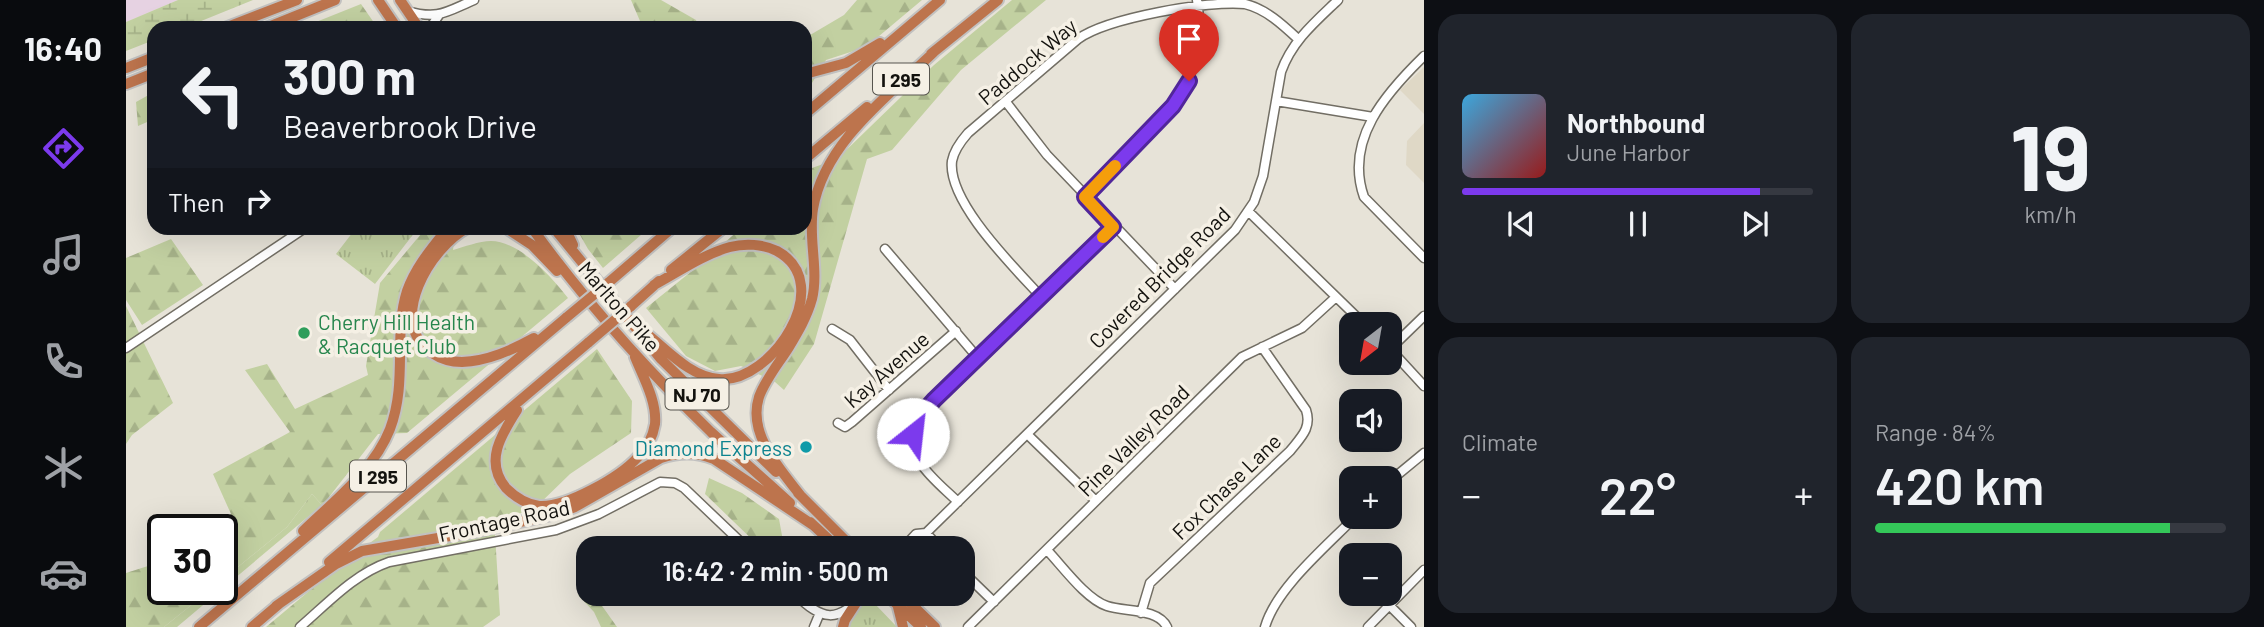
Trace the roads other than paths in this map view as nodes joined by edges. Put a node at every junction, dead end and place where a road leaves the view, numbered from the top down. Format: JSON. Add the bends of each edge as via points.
{"nodes":[{"id":1,"x":297,"y":0,"type":"edge"},
{"id":2,"x":335,"y":0,"type":"edge"},
{"id":3,"x":378,"y":0,"type":"edge"},
{"id":4,"x":400,"y":0,"type":"edge"},
{"id":5,"x":474,"y":0,"type":"edge"},
{"id":6,"x":940,"y":0,"type":"edge"},
{"id":7,"x":998,"y":0,"type":"edge"},
{"id":8,"x":1338,"y":0,"type":"edge"},
{"id":9,"x":1197,"y":2,"type":"edge"},
{"id":10,"x":407,"y":11,"type":"junction"},
{"id":11,"x":439,"y":15,"type":"junction"},
{"id":12,"x":388,"y":16,"type":"junction"},
{"id":13,"x":243,"y":21,"type":"edge"},
{"id":14,"x":282,"y":21,"type":"edge"},
{"id":15,"x":389,"y":21,"type":"edge"},
{"id":16,"x":392,"y":21,"type":"edge"},
{"id":17,"x":414,"y":21,"type":"edge"},
{"id":18,"x":435,"y":21,"type":"edge"},
{"id":19,"x":910,"y":26,"type":"junction"},
{"id":20,"x":1298,"y":39,"type":"junction"},
{"id":21,"x":934,"y":52,"type":"junction"},
{"id":22,"x":1424,"y":56,"type":"edge"},
{"id":23,"x":147,"y":60,"type":"edge"},
{"id":24,"x":126,"y":68,"type":"edge"},
{"id":25,"x":812,"y":72,"type":"edge"},
{"id":26,"x":147,"y":76,"type":"edge"},
{"id":27,"x":126,"y":84,"type":"edge"},
{"id":28,"x":1276,"y":101,"type":"junction"},
{"id":29,"x":1006,"y":102,"type":"junction"},
{"id":30,"x":812,"y":108,"type":"edge"},
{"id":31,"x":1373,"y":117,"type":"junction"},
{"id":32,"x":812,"y":153,"type":"edge"},
{"id":33,"x":1085,"y":197,"type":"junction"},
{"id":34,"x":1248,"y":211,"type":"junction"},
{"id":35,"x":1113,"y":227,"type":"junction"},
{"id":36,"x":295,"y":235,"type":"edge"},
{"id":37,"x":442,"y":235,"type":"edge"},
{"id":38,"x":456,"y":235,"type":"edge"},
{"id":39,"x":517,"y":235,"type":"edge"},
{"id":40,"x":537,"y":235,"type":"edge"},
{"id":41,"x":560,"y":235,"type":"edge"},
{"id":42,"x":568,"y":235,"type":"edge"},
{"id":43,"x":664,"y":235,"type":"edge"},
{"id":44,"x":715,"y":235,"type":"edge"},
{"id":45,"x":885,"y":249,"type":"dead end"},
{"id":46,"x":1424,"y":258,"type":"edge"},
{"id":47,"x":580,"y":261,"type":"junction"},
{"id":48,"x":654,"y":285,"type":"junction"},
{"id":49,"x":576,"y":286,"type":"junction"},
{"id":50,"x":1175,"y":289,"type":"junction"},
{"id":51,"x":1336,"y":297,"type":"junction"},
{"id":52,"x":1042,"y":298,"type":"junction"},
{"id":53,"x":1352,"y":312,"type":"edge"},
{"id":54,"x":1424,"y":316,"type":"edge"},
{"id":55,"x":630,"y":321,"type":"junction"},
{"id":56,"x":557,"y":324,"type":"junction"},
{"id":57,"x":832,"y":329,"type":"dead end"},
{"id":58,"x":956,"y":331,"type":"junction"},
{"id":59,"x":1402,"y":337,"type":"edge"},
{"id":60,"x":1262,"y":347,"type":"junction"},
{"id":61,"x":126,"y":348,"type":"edge"},
{"id":62,"x":633,"y":351,"type":"junction"},
{"id":63,"x":978,"y":358,"type":"junction"},
{"id":64,"x":1402,"y":362,"type":"edge"},
{"id":65,"x":1424,"y":386,"type":"edge"},
{"id":66,"x":888,"y":390,"type":"junction"},
{"id":67,"x":523,"y":400,"type":"junction"},
{"id":68,"x":838,"y":424,"type":"dead end"},
{"id":69,"x":1027,"y":433,"type":"junction"},
{"id":70,"x":1424,"y":453,"type":"edge"},
{"id":71,"x":1402,"y":471,"type":"edge"},
{"id":72,"x":801,"y":496,"type":"junction"},
{"id":73,"x":1096,"y":501,"type":"junction"},
{"id":74,"x":958,"y":502,"type":"junction"},
{"id":75,"x":813,"y":525,"type":"junction"},
{"id":76,"x":1344,"y":529,"type":"edge"},
{"id":77,"x":926,"y":533,"type":"junction"},
{"id":78,"x":734,"y":536,"type":"edge"},
{"id":79,"x":825,"y":536,"type":"edge"},
{"id":80,"x":841,"y":536,"type":"edge"},
{"id":81,"x":914,"y":536,"type":"edge"},
{"id":82,"x":929,"y":536,"type":"edge"},
{"id":83,"x":1047,"y":550,"type":"junction"},
{"id":84,"x":1424,"y":570,"type":"edge"},
{"id":85,"x":975,"y":583,"type":"edge"},
{"id":86,"x":1402,"y":593,"type":"edge"},
{"id":87,"x":994,"y":602,"type":"junction"},
{"id":88,"x":224,"y":606,"type":"junction"},
{"id":89,"x":276,"y":606,"type":"junction"},
{"id":90,"x":807,"y":606,"type":"edge"},
{"id":91,"x":851,"y":606,"type":"edge"},
{"id":92,"x":854,"y":606,"type":"edge"},
{"id":93,"x":900,"y":606,"type":"edge"},
{"id":94,"x":904,"y":606,"type":"edge"},
{"id":95,"x":908,"y":606,"type":"edge"},
{"id":96,"x":1390,"y":606,"type":"joint"},
{"id":97,"x":1141,"y":613,"type":"junction"},
{"id":98,"x":819,"y":615,"type":"junction"},
{"id":99,"x":199,"y":627,"type":"edge"},
{"id":100,"x":251,"y":627,"type":"edge"},
{"id":101,"x":299,"y":627,"type":"edge"},
{"id":102,"x":814,"y":627,"type":"edge"},
{"id":103,"x":844,"y":627,"type":"edge"},
{"id":104,"x":903,"y":627,"type":"edge"},
{"id":105,"x":921,"y":627,"type":"edge"},
{"id":106,"x":935,"y":627,"type":"edge"},
{"id":107,"x":968,"y":627,"type":"edge"},
{"id":108,"x":1167,"y":627,"type":"edge"},
{"id":109,"x":1265,"y":627,"type":"edge"},
{"id":110,"x":1368,"y":627,"type":"edge"},
{"id":111,"x":1412,"y":627,"type":"edge"}],
"edges":[{"from":1,"to":13,"type":"highway"},
{"from":2,"to":14,"type":"highway"},
{"from":3,"to":12,"type":"highway"},
{"from":4,"to":10,"type":"highway"},
{"from":5,"to":11,"type":"street"},
{"from":6,"to":19,"type":"highway","number":"I 295"},
{"from":7,"to":21,"type":"highway","number":"I 295"},
{"from":8,"to":20,"type":"street","name":"Covered Bridge Road"},
{"from":9,"to":20,"type":"street","name":"Paddock Way","via":[[1245,5],[1264,12]]},
{"from":9,"to":29,"type":"street","name":"Paddock Way","via":[[1094,29]]},
{"from":9,"to":33,"type":"street","via":[[1199,22],[1191,74],[1182,95]]},
{"from":10,"to":11,"type":"street"},
{"from":10,"to":17,"type":"highway"},
{"from":11,"to":18,"type":"street"},
{"from":12,"to":15,"type":"street"},
{"from":12,"to":16,"type":"highway"},
{"from":19,"to":25,"type":"highway","via":[[845,63]]},
{"from":19,"to":30,"type":"highway","number":"I 295"},
{"from":20,"to":28,"type":"street","name":"Covered Bridge Road","via":[[1286,58]]},
{"from":21,"to":32,"type":"highway","number":"I 295"},
{"from":21,"to":72,"type":"highway","via":[[850,132],[818,186],[813,210],[811,299],[802,325],[759,398],[757,416],[774,461]]},
{"from":22,"to":31,"type":"street","via":[[1386,95]]},
{"from":23,"to":24,"type":"highway"},
{"from":26,"to":27,"type":"highway"},
{"from":28,"to":31,"type":"street"},
{"from":28,"to":34,"type":"street","name":"Covered Bridge Road","via":[[1263,176]]},
{"from":29,"to":33,"type":"street"},
{"from":29,"to":52,"type":"street","name":"Paddock Way","via":[[960,142],[953,172],[956,186],[982,230]]},
{"from":31,"to":46,"type":"street","via":[[1359,161],[1364,197]]},
{"from":33,"to":35,"type":"street"},
{"from":34,"to":50,"type":"street","name":"Covered Bridge Road","via":[[1223,243]]},
{"from":34,"to":51,"type":"street"},
{"from":35,"to":50,"type":"street"},
{"from":35,"to":52,"type":"street"},
{"from":36,"to":61,"type":"street"},
{"from":37,"to":88,"type":"highway","via":[[420,263],[407,292],[399,392],[386,437],[349,486]]},
{"from":38,"to":56,"type":"highway","via":[[435,255],[416,291],[415,330],[427,350],[449,360],[475,360],[508,351]]},
{"from":39,"to":49,"type":"highway"},
{"from":40,"to":49,"type":"highway","name":"Marlton Pike","number":"NJ 70"},
{"from":41,"to":47,"type":"highway","name":"Marlton Pike","number":"NJ 70"},
{"from":42,"to":47,"type":"highway"},
{"from":43,"to":56,"type":"highway","number":"I 295","bridge":true},
{"from":44,"to":48,"type":"highway","number":"I 295"},
{"from":45,"to":58,"type":"street"},
{"from":47,"to":55,"type":"highway","name":"Marlton Pike","number":"NJ 70"},
{"from":48,"to":55,"type":"highway","via":[[730,247],[753,244],[775,251],[793,265],[802,300],[775,350],[755,368],[730,380],[709,378],[691,369]]},
{"from":48,"to":67,"type":"highway","number":"I 295","bridge":true},
{"from":49,"to":62,"type":"highway","name":"Marlton Pike","number":"NJ 70"},
{"from":50,"to":69,"type":"street","name":"Covered Bridge Road"},
{"from":51,"to":53,"type":"street"},
{"from":51,"to":60,"type":"street","name":"Pine Valley Road","via":[[1302,328]]},
{"from":52,"to":63,"type":"street"},
{"from":54,"to":59,"type":"street"},
{"from":55,"to":72,"type":"highway","name":"Marlton Pike","number":"NJ 70","via":[[661,359]]},
{"from":56,"to":88,"type":"highway","number":"I 295"},
{"from":57,"to":66,"type":"street","via":[[849,340]]},
{"from":58,"to":63,"type":"street"},
{"from":58,"to":66,"type":"street","name":"Kay Avenue"},
{"from":60,"to":73,"type":"street","name":"Pine Valley Road","via":[[1242,357]]},
{"from":60,"to":97,"type":"street","name":"Fox Chase Lane","via":[[1306,410],[1308,425],[1290,451],[1150,583]]},
{"from":62,"to":67,"type":"highway","via":[[652,399],[655,423],[650,439],[629,465],[575,497],[546,506],[528,503],[510,492],[498,476],[496,449]]},
{"from":62,"to":75,"type":"highway","name":"Marlton Pike","number":"NJ 70"},
{"from":63,"to":74,"type":"street","via":[[920,416],[913,434],[920,463]]},
{"from":64,"to":65,"type":"street"},
{"from":66,"to":68,"type":"street","name":"Kay Avenue","via":[[845,427]]},
{"from":67,"to":89,"type":"highway","number":"I 295"},
{"from":69,"to":73,"type":"street"},
{"from":69,"to":74,"type":"street","name":"Covered Bridge Road"},
{"from":70,"to":71,"type":"street"},
{"from":72,"to":80,"type":"highway","name":"Marlton Pike","number":"NJ 70"},
{"from":73,"to":83,"type":"street","name":"Pine Valley Road"},
{"from":74,"to":77,"type":"street","name":"Covered Bridge Road"},
{"from":75,"to":79,"type":"highway","name":"Marlton Pike","number":"NJ 70"},
{"from":75,"to":89,"type":"highway","via":[[714,459],[675,453],[556,514],[362,551]]},
{"from":76,"to":109,"type":"street","via":[[1287,588]]},
{"from":77,"to":81,"type":"street","name":"Covered Bridge Road"},
{"from":77,"to":82,"type":"street"},
{"from":78,"to":101,"type":"street","name":"Frontage Road","via":[[684,488],[660,482],[596,516],[556,530],[375,566]]},
{"from":83,"to":87,"type":"street","name":"Pine Valley Road"},
{"from":83,"to":97,"type":"street","via":[[1096,602]]},
{"from":84,"to":86,"type":"street"},
{"from":85,"to":87,"type":"street"},
{"from":87,"to":107,"type":"street","name":"Pine Valley Road"},
{"from":88,"to":99,"type":"highway","number":"I 295"},
{"from":89,"to":100,"type":"highway","number":"I 295"},
{"from":90,"to":98,"type":"street"},
{"from":91,"to":98,"type":"street","via":[[840,613]]},
{"from":92,"to":103,"type":"highway"},
{"from":93,"to":104,"type":"highway"},
{"from":94,"to":105,"type":"highway"},
{"from":95,"to":106,"type":"highway"},
{"from":96,"to":110,"type":"street"},
{"from":96,"to":111,"type":"street"},
{"from":97,"to":108,"type":"street","via":[[1164,621]]},
{"from":98,"to":102,"type":"street"}]}
